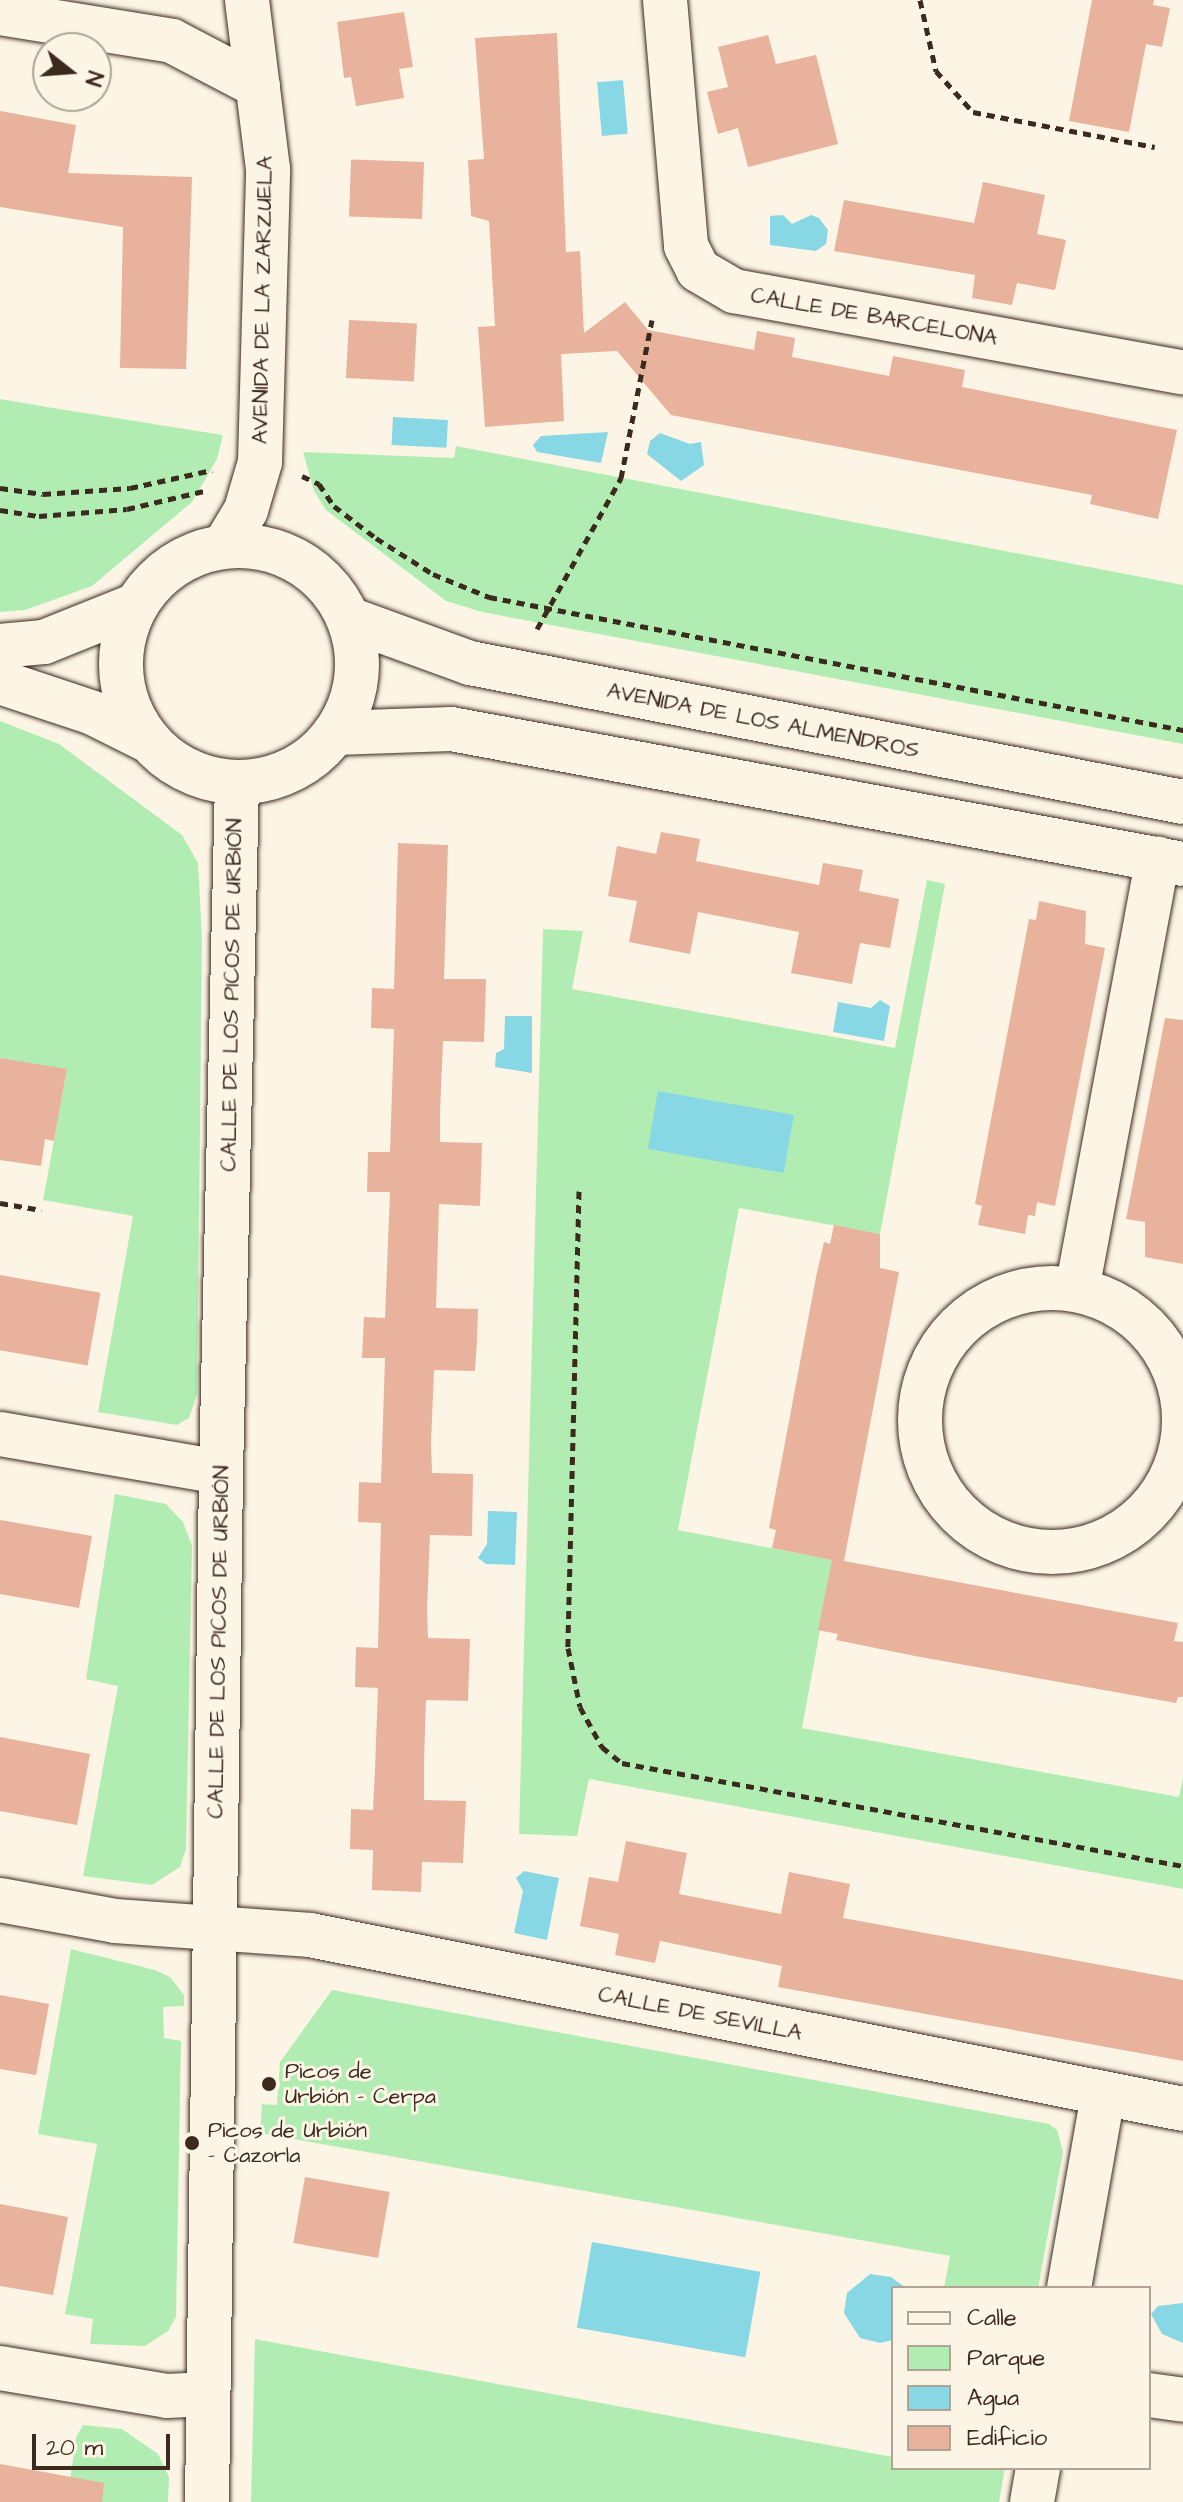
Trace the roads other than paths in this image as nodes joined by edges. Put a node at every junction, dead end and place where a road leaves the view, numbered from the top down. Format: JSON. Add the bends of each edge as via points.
{"nodes":[{"id":1,"x":247,"y":0,"type":"edge"},
{"id":2,"x":665,"y":0,"type":"edge"},
{"id":3,"x":0,"y":13,"type":"edge"},
{"id":4,"x":258,"y":86,"type":"junction"},
{"id":5,"x":1183,"y":373,"type":"edge"},
{"id":6,"x":225,"y":545,"type":"junction"},
{"id":7,"x":136,"y":605,"type":"junction"},
{"id":8,"x":349,"y":619,"type":"junction"},
{"id":9,"x":0,"y":646,"type":"edge"},
{"id":10,"x":0,"y":682,"type":"edge"},
{"id":11,"x":335,"y":733,"type":"junction"},
{"id":12,"x":147,"y":740,"type":"junction"},
{"id":13,"x":237,"y":783,"type":"junction"},
{"id":14,"x":1183,"y":802,"type":"edge"},
{"id":15,"x":1170,"y":861,"type":"edge"},
{"id":16,"x":1077,"y":1290,"type":"junction"},
{"id":17,"x":0,"y":1434,"type":"edge"},
{"id":18,"x":221,"y":1472,"type":"junction"},
{"id":19,"x":0,"y":1900,"type":"edge"},
{"id":20,"x":215,"y":1928,"type":"junction"},
{"id":21,"x":1103,"y":2095,"type":"junction"},
{"id":22,"x":1183,"y":2109,"type":"edge"},
{"id":23,"x":1069,"y":2286,"type":"edge"},
{"id":24,"x":0,"y":2368,"type":"edge"},
{"id":25,"x":208,"y":2394,"type":"junction"},
{"id":26,"x":1151,"y":2395,"type":"edge"},
{"id":27,"x":1183,"y":2400,"type":"edge"},
{"id":28,"x":1038,"y":2470,"type":"edge"},
{"id":29,"x":207,"y":2502,"type":"edge"},
{"id":30,"x":1032,"y":2502,"type":"edge"}],
"edges":[{"from":1,"to":4,"type":"street","name":"AVENIDA DE LA ZARZUELA"},
{"from":2,"to":5,"type":"street","name":"CALLE DE BARCELONA","via":[[686,246],[698,270],[734,291]]},
{"from":3,"to":4,"type":"street","via":[[172,41]]},
{"from":4,"to":6,"type":"street","name":"AVENIDA DE LA ZARZUELA","via":[[268,169],[260,462],[246,510]]},
{"from":6,"to":7,"type":"street","via":[[202,550],[165,573]]},
{"from":6,"to":8,"type":"street","via":[[257,547],[314,569]]},
{"from":7,"to":9,"type":"street","via":[[44,642]]},
{"from":7,"to":12,"type":"street","via":[[120,667],[129,708]]},
{"from":8,"to":11,"type":"street","via":[[357,655],[353,696]]},
{"from":8,"to":14,"type":"street","name":"AVENIDA DE LOS ALMENDROS","via":[[470,663]]},
{"from":10,"to":12,"type":"street","via":[[93,713]]},
{"from":11,"to":13,"type":"street","via":[[304,763],[275,777]]},
{"from":11,"to":15,"type":"street","via":[[451,729]]},
{"from":12,"to":13,"type":"street","via":[[183,769]]},
{"from":13,"to":18,"type":"street","name":"CALLE DE LOS PICOS DE URBIÓN"},
{"from":15,"to":16,"type":"street"},
{"from":16,"to":16,"type":"street","via":[[1033,1289],[991,1303],[955,1330],[931,1366],[919,1409],[923,1454],[941,1494],[972,1527],[1011,1547],[1055,1554],[1098,1545],[1136,1522],[1166,1488],[1182,1447],[1183,1402],[1170,1360],[1143,1324],[1113,1302]]},
{"from":17,"to":18,"type":"street"},
{"from":18,"to":20,"type":"street","name":"CALLE DE LOS PICOS DE URBIÓN"},
{"from":19,"to":20,"type":"street","name":"CALLE DE SEVILLA","via":[[115,1921]]},
{"from":20,"to":21,"type":"street","name":"CALLE DE SEVILLA","via":[[310,1935]]},
{"from":20,"to":25,"type":"street","name":"CALLE DE LOS PICOS DE URBIÓN"},
{"from":21,"to":22,"type":"street","name":"CALLE DE SEVILLA"},
{"from":21,"to":23,"type":"street"},
{"from":24,"to":25,"type":"street","via":[[167,2396]]},
{"from":25,"to":29,"type":"street","name":"CALLE DE LOS PICOS DE URBIÓN"},
{"from":26,"to":27,"type":"street"},
{"from":28,"to":30,"type":"street"}]}
